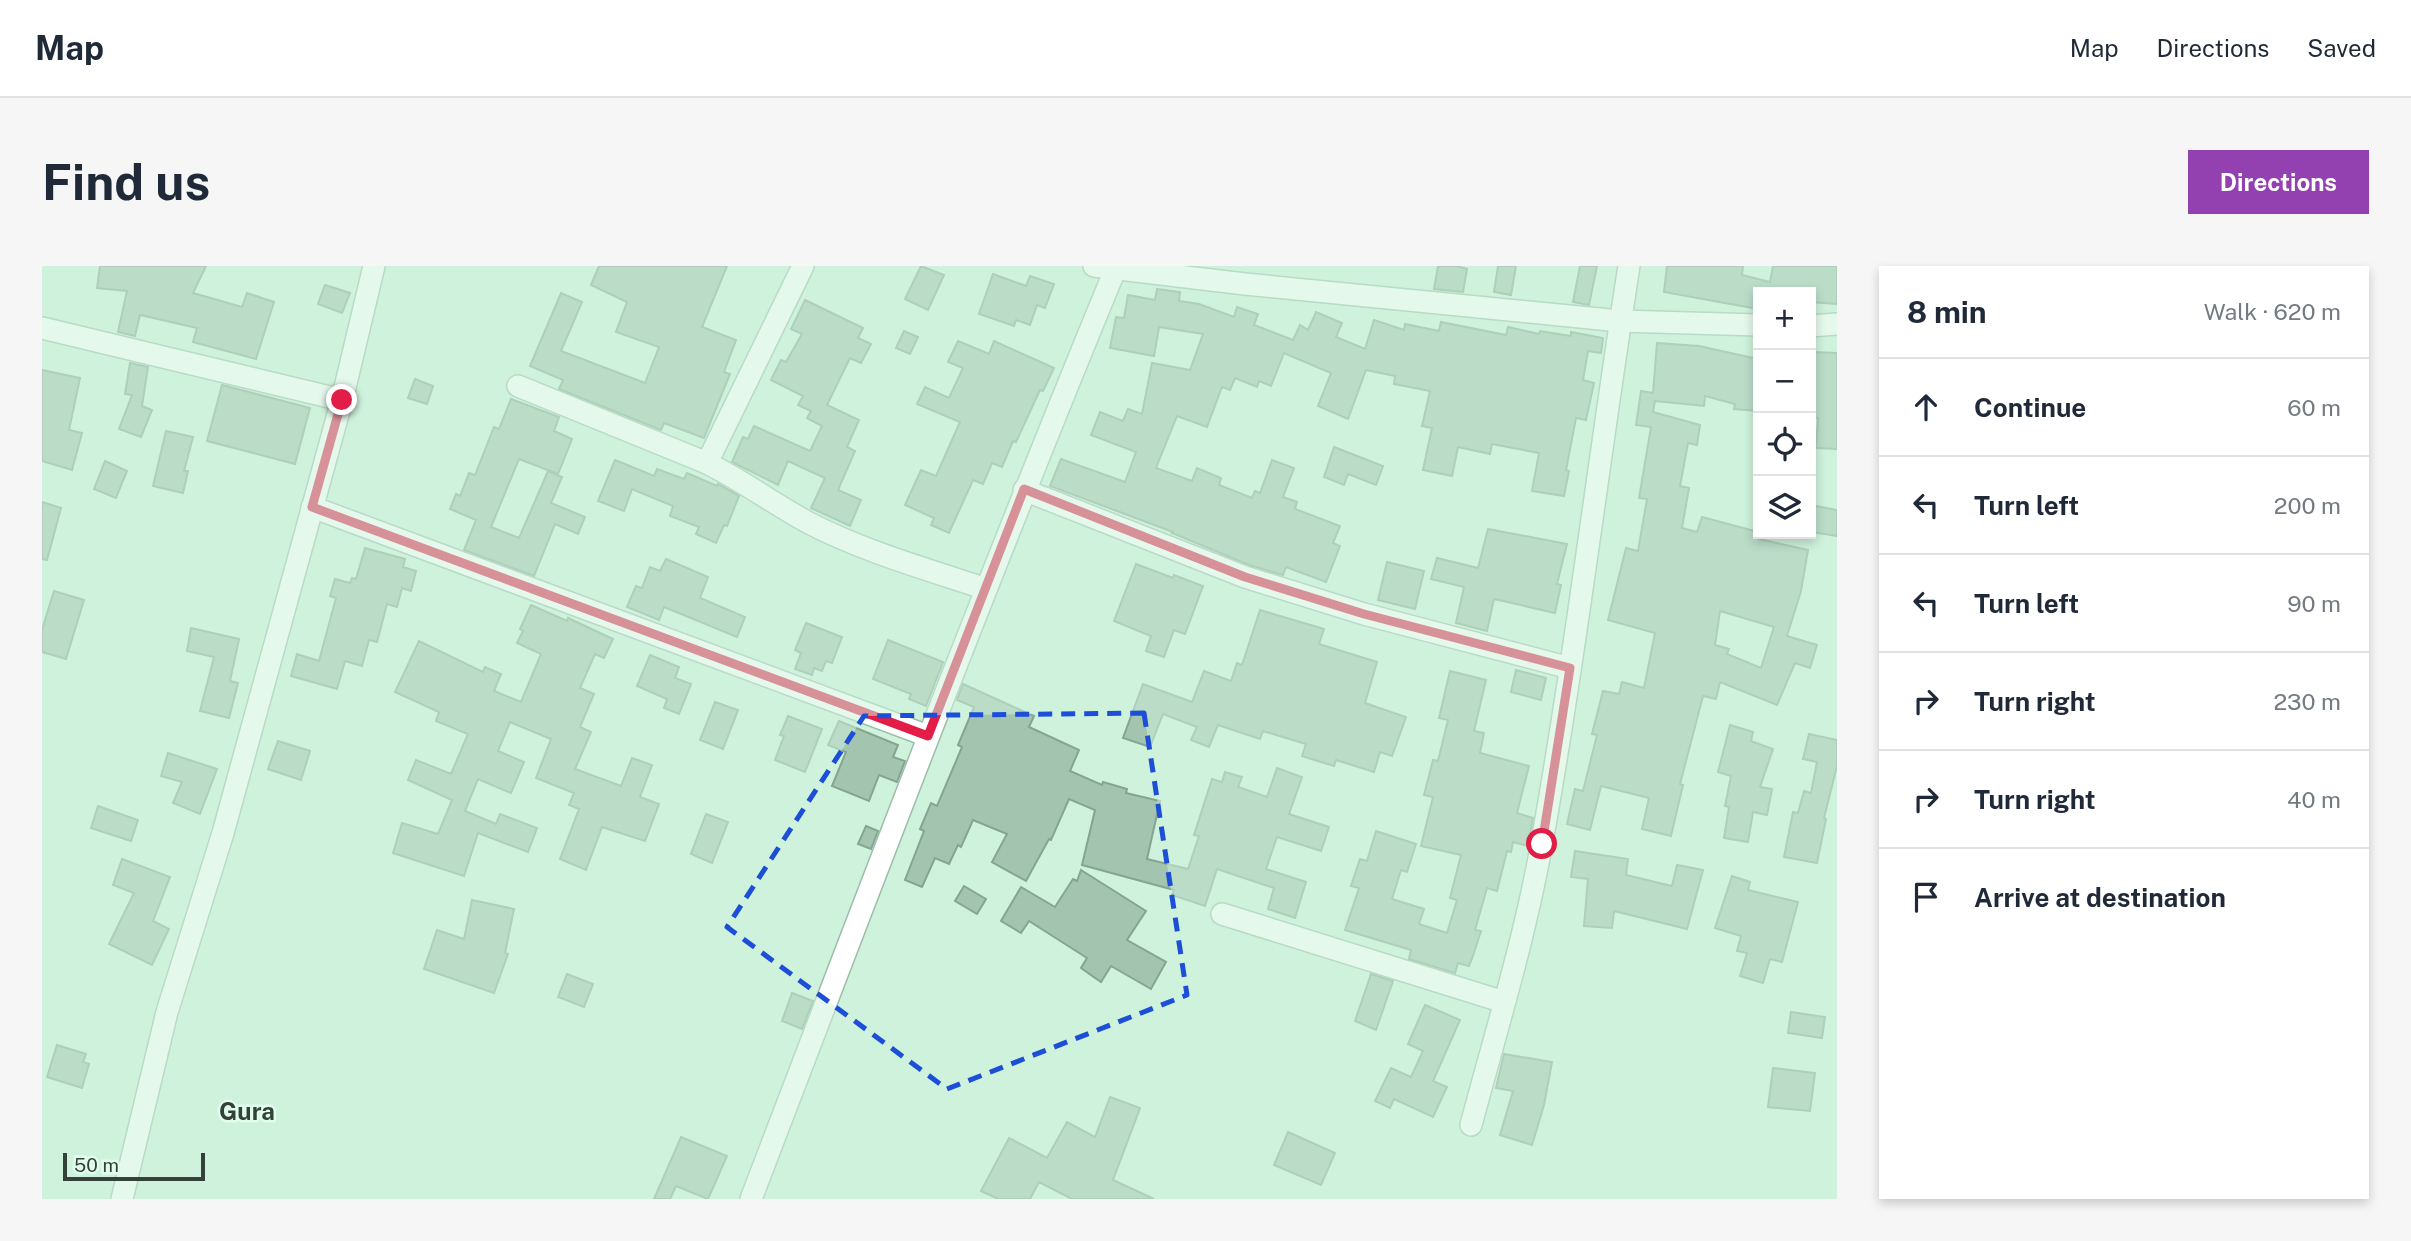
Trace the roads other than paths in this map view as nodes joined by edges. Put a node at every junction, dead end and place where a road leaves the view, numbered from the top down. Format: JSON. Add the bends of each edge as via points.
{"nodes":[{"id":1,"x":374,"y":266,"type":"edge"},
{"id":2,"x":803,"y":266,"type":"edge"},
{"id":3,"x":1629,"y":266,"type":"edge"},
{"id":4,"x":1104,"y":268,"type":"edge"},
{"id":5,"x":1620,"y":321,"type":"junction"},
{"id":6,"x":1837,"y":324,"type":"edge"},
{"id":7,"x":1753,"y":325,"type":"edge"},
{"id":8,"x":1816,"y":326,"type":"edge"},
{"id":9,"x":42,"y":328,"type":"edge"},
{"id":10,"x":518,"y":386,"type":"dead end"},
{"id":11,"x":342,"y":400,"type":"junction"},
{"id":12,"x":707,"y":463,"type":"junction"},
{"id":13,"x":1024,"y":489,"type":"junction"},
{"id":14,"x":312,"y":507,"type":"junction"},
{"id":15,"x":986,"y":589,"type":"junction"},
{"id":16,"x":1570,"y":668,"type":"junction"},
{"id":17,"x":928,"y":736,"type":"junction"},
{"id":18,"x":1222,"y":914,"type":"dead end"},
{"id":19,"x":1504,"y":1002,"type":"junction"},
{"id":20,"x":1471,"y":1125,"type":"dead end"},
{"id":21,"x":122,"y":1199,"type":"edge"},
{"id":22,"x":751,"y":1199,"type":"edge"}],
"edges":[{"from":1,"to":11,"type":"street"},
{"from":2,"to":12,"type":"street"},
{"from":3,"to":5,"type":"street"},
{"from":4,"to":5,"type":"street"},
{"from":4,"to":13,"type":"street"},
{"from":5,"to":7,"type":"street"},
{"from":5,"to":16,"type":"street"},
{"from":6,"to":8,"type":"street"},
{"from":9,"to":11,"type":"street"},
{"from":10,"to":12,"type":"street"},
{"from":11,"to":14,"type":"street"},
{"from":12,"to":15,"type":"street","via":[[828,532]]},
{"from":13,"to":15,"type":"street"},
{"from":13,"to":16,"type":"street","via":[[1245,577],[1364,614]]},
{"from":14,"to":17,"type":"street"},
{"from":14,"to":21,"type":"street","via":[[223,834],[167,1012]]},
{"from":15,"to":17,"type":"street"},
{"from":16,"to":19,"type":"street","via":[[1542,844]]},
{"from":17,"to":22,"type":"street"},
{"from":18,"to":19,"type":"street"},
{"from":19,"to":20,"type":"street"}]}
